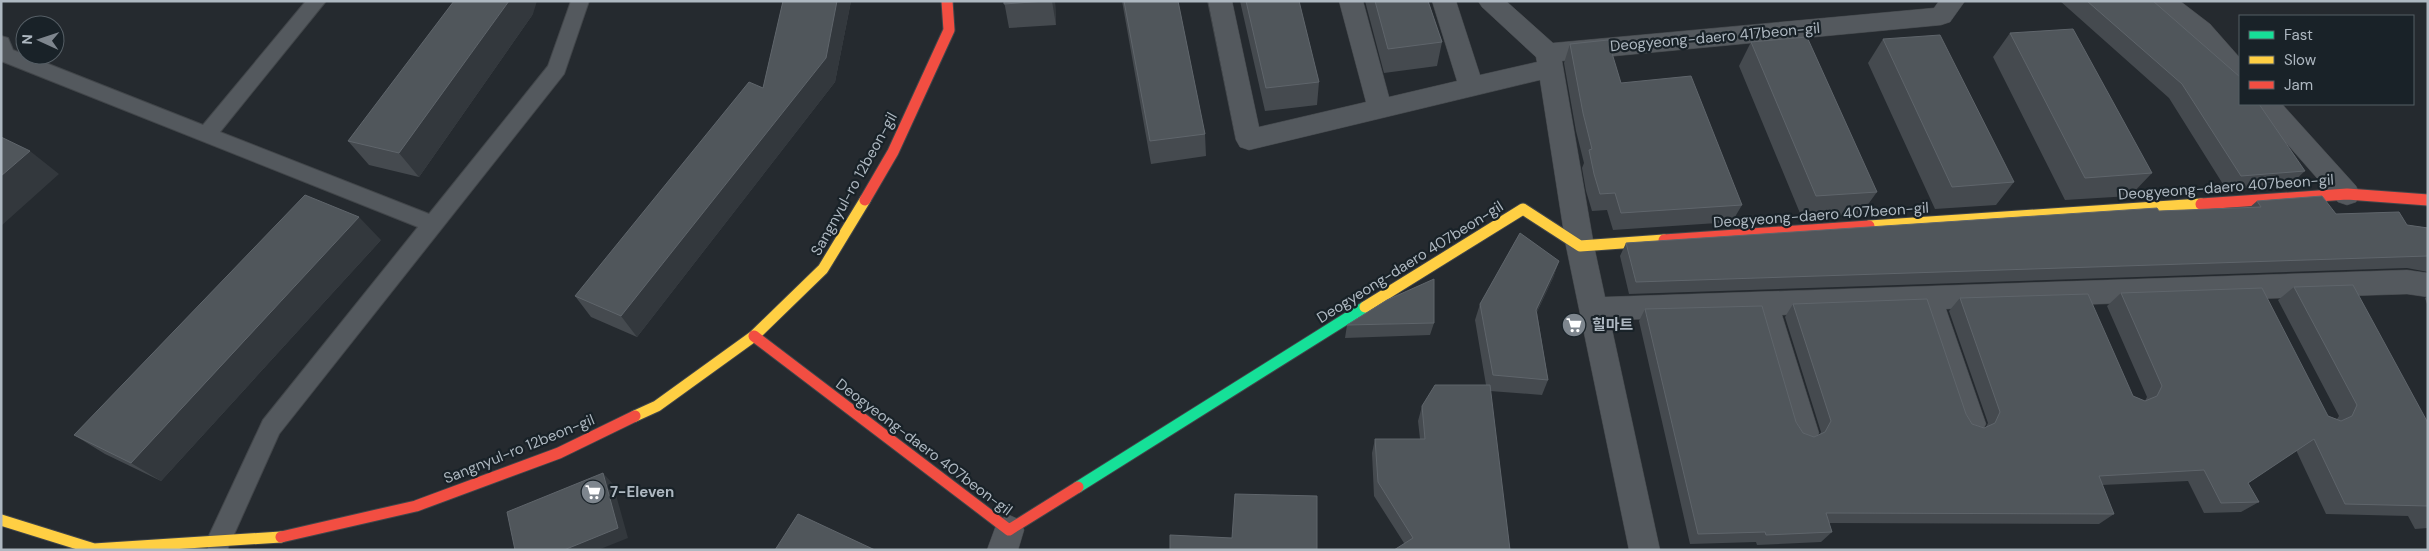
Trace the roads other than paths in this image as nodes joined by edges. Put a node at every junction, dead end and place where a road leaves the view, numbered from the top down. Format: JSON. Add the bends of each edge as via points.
{"nodes":[{"id":1,"x":317,"y":1,"type":"edge"},
{"id":2,"x":580,"y":1,"type":"edge"},
{"id":3,"x":947,"y":1,"type":"edge"},
{"id":4,"x":1220,"y":1,"type":"edge"},
{"id":5,"x":1351,"y":1,"type":"edge"},
{"id":6,"x":1444,"y":1,"type":"edge"},
{"id":7,"x":1490,"y":1,"type":"edge"},
{"id":8,"x":1953,"y":1,"type":"edge"},
{"id":9,"x":2163,"y":1,"type":"edge"},
{"id":10,"x":1,"y":43,"type":"edge"},
{"id":11,"x":1550,"y":61,"type":"junction"},
{"id":12,"x":2239,"y":73,"type":"edge"},
{"id":13,"x":1471,"y":87,"type":"junction"},
{"id":14,"x":2268,"y":105,"type":"edge"},
{"id":15,"x":1380,"y":109,"type":"junction"},
{"id":16,"x":207,"y":134,"type":"junction"},
{"id":17,"x":2347,"y":194,"type":"junction"},
{"id":18,"x":2428,"y":200,"type":"edge"},
{"id":19,"x":433,"y":224,"type":"junction"},
{"id":20,"x":1580,"y":246,"type":"junction"},
{"id":21,"x":2349,"y":284,"type":"junction"},
{"id":22,"x":2428,"y":284,"type":"edge"},
{"id":23,"x":2255,"y":287,"type":"junction"},
{"id":24,"x":2085,"y":292,"type":"junction"},
{"id":25,"x":1928,"y":298,"type":"junction"},
{"id":26,"x":1765,"y":304,"type":"junction"},
{"id":27,"x":1593,"y":309,"type":"junction"},
{"id":28,"x":2361,"y":309,"type":"edge"},
{"id":29,"x":2268,"y":313,"type":"edge"},
{"id":30,"x":2096,"y":319,"type":"edge"},
{"id":31,"x":754,"y":336,"type":"junction"},
{"id":32,"x":1971,"y":424,"type":"edge"},
{"id":33,"x":1804,"y":433,"type":"edge"},
{"id":34,"x":1,"y":520,"type":"edge"},
{"id":35,"x":1006,"y":540,"type":"edge"},
{"id":36,"x":218,"y":542,"type":"junction"},
{"id":37,"x":1645,"y":550,"type":"edge"}],
"edges":[{"from":1,"to":16,"type":"lane"},
{"from":2,"to":19,"type":"lane","via":[[557,68]]},
{"from":3,"to":31,"type":"street","name":"Sangnyul-ro 12beon-gil","via":[[948,30],[893,152],[823,268]]},
{"from":4,"to":15,"type":"street","name":"Deogyeong-daero 417beon-gil","via":[[1249,140]]},
{"from":5,"to":15,"type":"street"},
{"from":6,"to":13,"type":"street"},
{"from":7,"to":11,"type":"street"},
{"from":8,"to":11,"type":"street","name":"Deogyeong-daero 417beon-gil","via":[[1941,16]]},
{"from":9,"to":12,"type":"street","via":[[2201,30]]},
{"from":10,"to":16,"type":"lane","via":[[5,55]]},
{"from":11,"to":13,"type":"street","name":"Deogyeong-daero 417beon-gil"},
{"from":11,"to":20,"type":"street"},
{"from":13,"to":15,"type":"street","name":"Deogyeong-daero 417beon-gil"},
{"from":14,"to":17,"type":"street"},
{"from":16,"to":19,"type":"lane"},
{"from":17,"to":18,"type":"street","name":"Deogyeong-daero 407beon-gil"},
{"from":17,"to":20,"type":"street","name":"Deogyeong-daero 407beon-gil"},
{"from":19,"to":36,"type":"lane","via":[[271,427]]},
{"from":20,"to":27,"type":"street"},
{"from":20,"to":35,"type":"street","name":"Deogyeong-daero 407beon-gil","via":[[1523,209]]},
{"from":21,"to":22,"type":"street"},
{"from":21,"to":23,"type":"street"},
{"from":21,"to":28,"type":"street"},
{"from":23,"to":24,"type":"street"},
{"from":23,"to":29,"type":"street"},
{"from":24,"to":25,"type":"street"},
{"from":24,"to":30,"type":"street"},
{"from":25,"to":26,"type":"street"},
{"from":25,"to":32,"type":"street"},
{"from":26,"to":27,"type":"street"},
{"from":26,"to":33,"type":"street"},
{"from":27,"to":37,"type":"street"},
{"from":31,"to":35,"type":"street","name":"Deogyeong-daero 407beon-gil"},
{"from":31,"to":36,"type":"street","name":"Sangnyul-ro 12beon-gil","via":[[657,406],[559,452],[416,506],[276,538]]},
{"from":34,"to":36,"type":"street","name":"Sangnyul-ro 12beon-gil","via":[[94,549]]}]}
